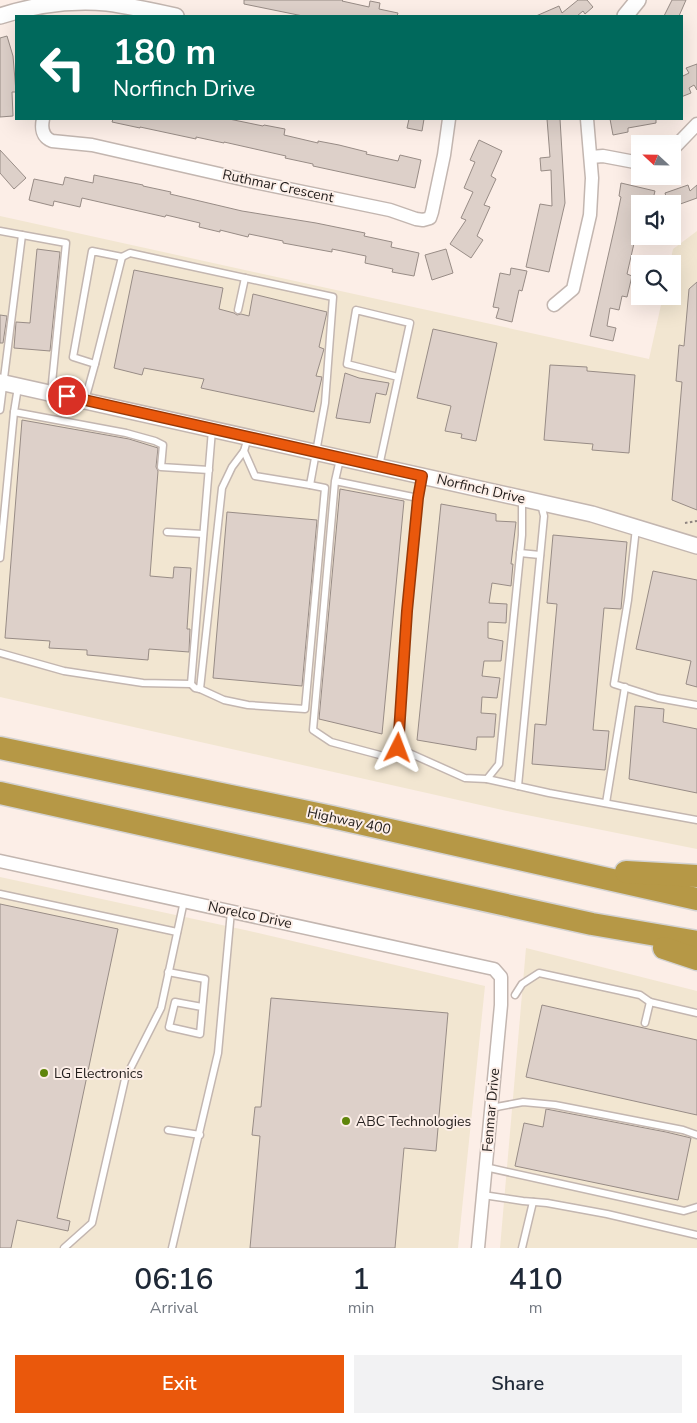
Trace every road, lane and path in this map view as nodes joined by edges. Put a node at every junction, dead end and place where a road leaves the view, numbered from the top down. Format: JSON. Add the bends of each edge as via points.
{"nodes":[{"id":1,"x":638,"y":0,"type":"edge"},
{"id":2,"x":29,"y":13,"type":"edge"},
{"id":3,"x":171,"y":15,"type":"edge"},
{"id":4,"x":626,"y":15,"type":"edge"},
{"id":5,"x":0,"y":16,"type":"edge"},
{"id":6,"x":43,"y":120,"type":"edge"},
{"id":7,"x":449,"y":120,"type":"edge"},
{"id":8,"x":587,"y":120,"type":"edge"},
{"id":9,"x":697,"y":124,"type":"edge"},
{"id":10,"x":681,"y":141,"type":"edge"},
{"id":11,"x":591,"y":157,"type":"junction"},
{"id":12,"x":631,"y":161,"type":"edge"},
{"id":13,"x":0,"y":232,"type":"edge"},
{"id":14,"x":22,"y":235,"type":"junction"},
{"id":15,"x":122,"y":257,"type":"junction"},
{"id":16,"x":245,"y":278,"type":"junction"},
{"id":17,"x":554,"y":305,"type":"dead end"},
{"id":18,"x":238,"y":310,"type":"dead end"},
{"id":19,"x":95,"y":364,"type":"junction"},
{"id":20,"x":398,"y":376,"type":"junction"},
{"id":21,"x":7,"y":383,"type":"edge"},
{"id":22,"x":50,"y":393,"type":"junction"},
{"id":23,"x":84,"y":400,"type":"junction"},
{"id":24,"x":0,"y":410,"type":"edge"},
{"id":25,"x":14,"y":412,"type":"junction"},
{"id":26,"x":213,"y":429,"type":"junction"},
{"id":27,"x":246,"y":444,"type":"junction"},
{"id":28,"x":317,"y":452,"type":"junction"},
{"id":29,"x":340,"y":457,"type":"junction"},
{"id":30,"x":379,"y":466,"type":"junction"},
{"id":31,"x":209,"y":470,"type":"junction"},
{"id":32,"x":422,"y":476,"type":"junction"},
{"id":33,"x":334,"y":481,"type":"junction"},
{"id":34,"x":310,"y":485,"type":"junction"},
{"id":35,"x":325,"y":488,"type":"junction"},
{"id":36,"x":334,"y":489,"type":"junction"},
{"id":37,"x":418,"y":498,"type":"junction"},
{"id":38,"x":522,"y":498,"type":"junction"},
{"id":39,"x":540,"y":502,"type":"junction"},
{"id":40,"x":697,"y":521,"type":"edge"},
{"id":41,"x":685,"y":523,"type":"dead end"},
{"id":42,"x":636,"y":527,"type":"junction"},
{"id":43,"x":167,"y":532,"type":"dead end"},
{"id":44,"x":203,"y":534,"type":"junction"},
{"id":45,"x":697,"y":546,"type":"edge"},
{"id":46,"x":520,"y":553,"type":"junction"},
{"id":47,"x":540,"y":554,"type":"junction"},
{"id":48,"x":0,"y":558,"type":"edge"},
{"id":49,"x":0,"y":653,"type":"edge"},
{"id":50,"x":191,"y":684,"type":"junction"},
{"id":51,"x":625,"y":687,"type":"junction"},
{"id":52,"x":200,"y":689,"type":"junction"},
{"id":53,"x":697,"y":705,"type":"edge"},
{"id":54,"x":0,"y":748,"type":"edge"},
{"id":55,"x":398,"y":748,"type":"junction"},
{"id":56,"x":487,"y":778,"type":"junction"},
{"id":57,"x":518,"y":786,"type":"junction"},
{"id":58,"x":0,"y":793,"type":"edge"},
{"id":59,"x":606,"y":803,"type":"junction"},
{"id":60,"x":697,"y":820,"type":"edge"},
{"id":61,"x":0,"y":861,"type":"edge"},
{"id":62,"x":559,"y":867,"type":"junction"},
{"id":63,"x":697,"y":876,"type":"edge"},
{"id":64,"x":0,"y":894,"type":"edge"},
{"id":65,"x":697,"y":899,"type":"edge"},
{"id":66,"x":184,"y":901,"type":"junction"},
{"id":67,"x":231,"y":911,"type":"junction"},
{"id":68,"x":592,"y":924,"type":"junction"},
{"id":69,"x":177,"y":932,"type":"junction"},
{"id":70,"x":697,"y":942,"type":"edge"},
{"id":71,"x":697,"y":959,"type":"edge"},
{"id":72,"x":168,"y":972,"type":"junction"},
{"id":73,"x":498,"y":972,"type":"joint"},
{"id":74,"x":515,"y":995,"type":"dead end"},
{"id":75,"x":163,"y":999,"type":"junction"},
{"id":76,"x":175,"y":1002,"type":"junction"},
{"id":77,"x":650,"y":1002,"type":"junction"},
{"id":78,"x":202,"y":1007,"type":"junction"},
{"id":79,"x":697,"y":1013,"type":"edge"},
{"id":80,"x":645,"y":1023,"type":"dead end"},
{"id":81,"x":491,"y":1108,"type":"junction"},
{"id":82,"x":168,"y":1130,"type":"dead end"},
{"id":83,"x":200,"y":1135,"type":"junction"},
{"id":84,"x":697,"y":1135,"type":"edge"},
{"id":85,"x":485,"y":1167,"type":"junction"},
{"id":86,"x":483,"y":1195,"type":"junction"},
{"id":87,"x":533,"y":1202,"type":"junction"},
{"id":88,"x":697,"y":1208,"type":"edge"},
{"id":89,"x":697,"y":1235,"type":"edge"},
{"id":90,"x":64,"y":1248,"type":"edge"},
{"id":91,"x":172,"y":1248,"type":"edge"},
{"id":92,"x":478,"y":1248,"type":"edge"},
{"id":93,"x":522,"y":1248,"type":"edge"}],
"edges":[{"from":1,"to":4,"type":"street"},
{"from":2,"to":3,"type":"street","via":[[58,3],[92,2]]},
{"from":2,"to":5,"type":"street"},
{"from":6,"to":7,"type":"street","name":"Ruthmar Crescent","via":[[43,134],[52,141],[92,145],[423,220],[430,218],[432,212]]},
{"from":8,"to":11,"type":"street"},
{"from":9,"to":10,"type":"street"},
{"from":11,"to":12,"type":"street"},
{"from":11,"to":17,"type":"street","via":[[590,215],[573,289]]},
{"from":13,"to":14,"type":"lane"},
{"from":14,"to":21,"type":"lane"},
{"from":14,"to":22,"type":"lane","via":[[66,243]]},
{"from":15,"to":16,"type":"lane","via":[[130,254]]},
{"from":15,"to":19,"type":"lane"},
{"from":15,"to":19,"type":"lane","via":[[92,251],[73,357]]},
{"from":16,"to":18,"type":"lane"},
{"from":16,"to":28,"type":"lane","via":[[333,298],[325,403]]},
{"from":19,"to":23,"type":"lane"},
{"from":20,"to":20,"type":"lane","via":[[410,323],[356,310],[347,364]]},
{"from":20,"to":30,"type":"lane"},
{"from":21,"to":22,"type":"street","name":"Norfinch Drive"},
{"from":21,"to":24,"type":"lane"},
{"from":21,"to":25,"type":"lane"},
{"from":22,"to":23,"type":"street","name":"Norfinch Drive"},
{"from":23,"to":26,"type":"street","name":"Norfinch Drive"},
{"from":25,"to":31,"type":"lane","via":[[156,440],[163,445],[161,467]]},
{"from":25,"to":48,"type":"lane"},
{"from":26,"to":27,"type":"street","name":"Norfinch Drive"},
{"from":26,"to":31,"type":"lane"},
{"from":27,"to":28,"type":"street","name":"Norfinch Drive"},
{"from":27,"to":34,"type":"lane","via":[[255,476]]},
{"from":27,"to":52,"type":"lane","via":[[222,488]]},
{"from":28,"to":29,"type":"street","name":"Norfinch Drive"},
{"from":28,"to":34,"type":"lane"},
{"from":29,"to":30,"type":"street","name":"Norfinch Drive"},
{"from":29,"to":33,"type":"lane"},
{"from":30,"to":32,"type":"street","name":"Norfinch Drive"},
{"from":31,"to":44,"type":"lane"},
{"from":32,"to":37,"type":"lane"},
{"from":32,"to":38,"type":"street","name":"Norfinch Drive"},
{"from":33,"to":36,"type":"lane"},
{"from":33,"to":37,"type":"lane"},
{"from":34,"to":35,"type":"lane"},
{"from":35,"to":36,"type":"lane"},
{"from":35,"to":52,"type":"lane","via":[[305,709],[248,705],[224,700]]},
{"from":36,"to":55,"type":"lane","via":[[313,730],[331,742],[391,758]]},
{"from":37,"to":55,"type":"lane"},
{"from":38,"to":39,"type":"street","name":"Norfinch Drive"},
{"from":38,"to":46,"type":"lane"},
{"from":39,"to":42,"type":"street","name":"Norfinch Drive"},
{"from":39,"to":47,"type":"lane","via":[[544,516]]},
{"from":40,"to":41,"type":"path"},
{"from":42,"to":45,"type":"street","name":"Norfinch Drive"},
{"from":42,"to":51,"type":"lane","via":[[614,684]]},
{"from":43,"to":44,"type":"lane"},
{"from":44,"to":50,"type":"lane"},
{"from":46,"to":47,"type":"lane"},
{"from":46,"to":56,"type":"lane","via":[[499,764]]},
{"from":47,"to":57,"type":"lane"},
{"from":49,"to":50,"type":"lane","via":[[64,671],[143,683]]},
{"from":50,"to":52,"type":"lane"},
{"from":51,"to":53,"type":"lane","via":[[658,698]]},
{"from":51,"to":59,"type":"lane"},
{"from":54,"to":62,"type":"highway","name":"Highway 400"},
{"from":55,"to":56,"type":"lane","via":[[465,778]]},
{"from":56,"to":57,"type":"lane"},
{"from":57,"to":59,"type":"lane"},
{"from":58,"to":68,"type":"highway"},
{"from":59,"to":60,"type":"lane"},
{"from":61,"to":66,"type":"street","name":"Norelco Drive"},
{"from":62,"to":63,"type":"highway"},
{"from":62,"to":65,"type":"highway","name":"Highway 400"},
{"from":64,"to":69,"type":"lane"},
{"from":66,"to":67,"type":"street","name":"Norelco Drive"},
{"from":66,"to":69,"type":"lane"},
{"from":67,"to":73,"type":"street","name":"Norelco Drive","via":[[485,966]]},
{"from":67,"to":83,"type":"lane","via":[[218,1053]]},
{"from":68,"to":70,"type":"highway"},
{"from":68,"to":71,"type":"highway"},
{"from":69,"to":72,"type":"lane"},
{"from":72,"to":75,"type":"lane"},
{"from":72,"to":78,"type":"lane","via":[[205,979]]},
{"from":73,"to":81,"type":"street","name":"Fenmar Drive","via":[[501,977],[501,1005]]},
{"from":74,"to":77,"type":"lane","via":[[522,984],[539,973],[640,995]]},
{"from":75,"to":76,"type":"lane"},
{"from":75,"to":90,"type":"lane","via":[[125,1079],[92,1224]]},
{"from":76,"to":78,"type":"lane"},
{"from":76,"to":78,"type":"lane","via":[[169,1027],[200,1034]]},
{"from":77,"to":79,"type":"lane"},
{"from":77,"to":80,"type":"lane"},
{"from":81,"to":84,"type":"lane","via":[[523,1102],[555,1105]]},
{"from":81,"to":85,"type":"street","name":"Fenmar Drive"},
{"from":82,"to":83,"type":"lane"},
{"from":83,"to":91,"type":"lane"},
{"from":85,"to":86,"type":"street","name":"Fenmar Drive"},
{"from":85,"to":88,"type":"lane","via":[[684,1211]]},
{"from":86,"to":87,"type":"lane"},
{"from":86,"to":92,"type":"street","name":"Fenmar Drive"},
{"from":87,"to":89,"type":"lane","via":[[607,1214]]},
{"from":87,"to":93,"type":"lane"}]}
